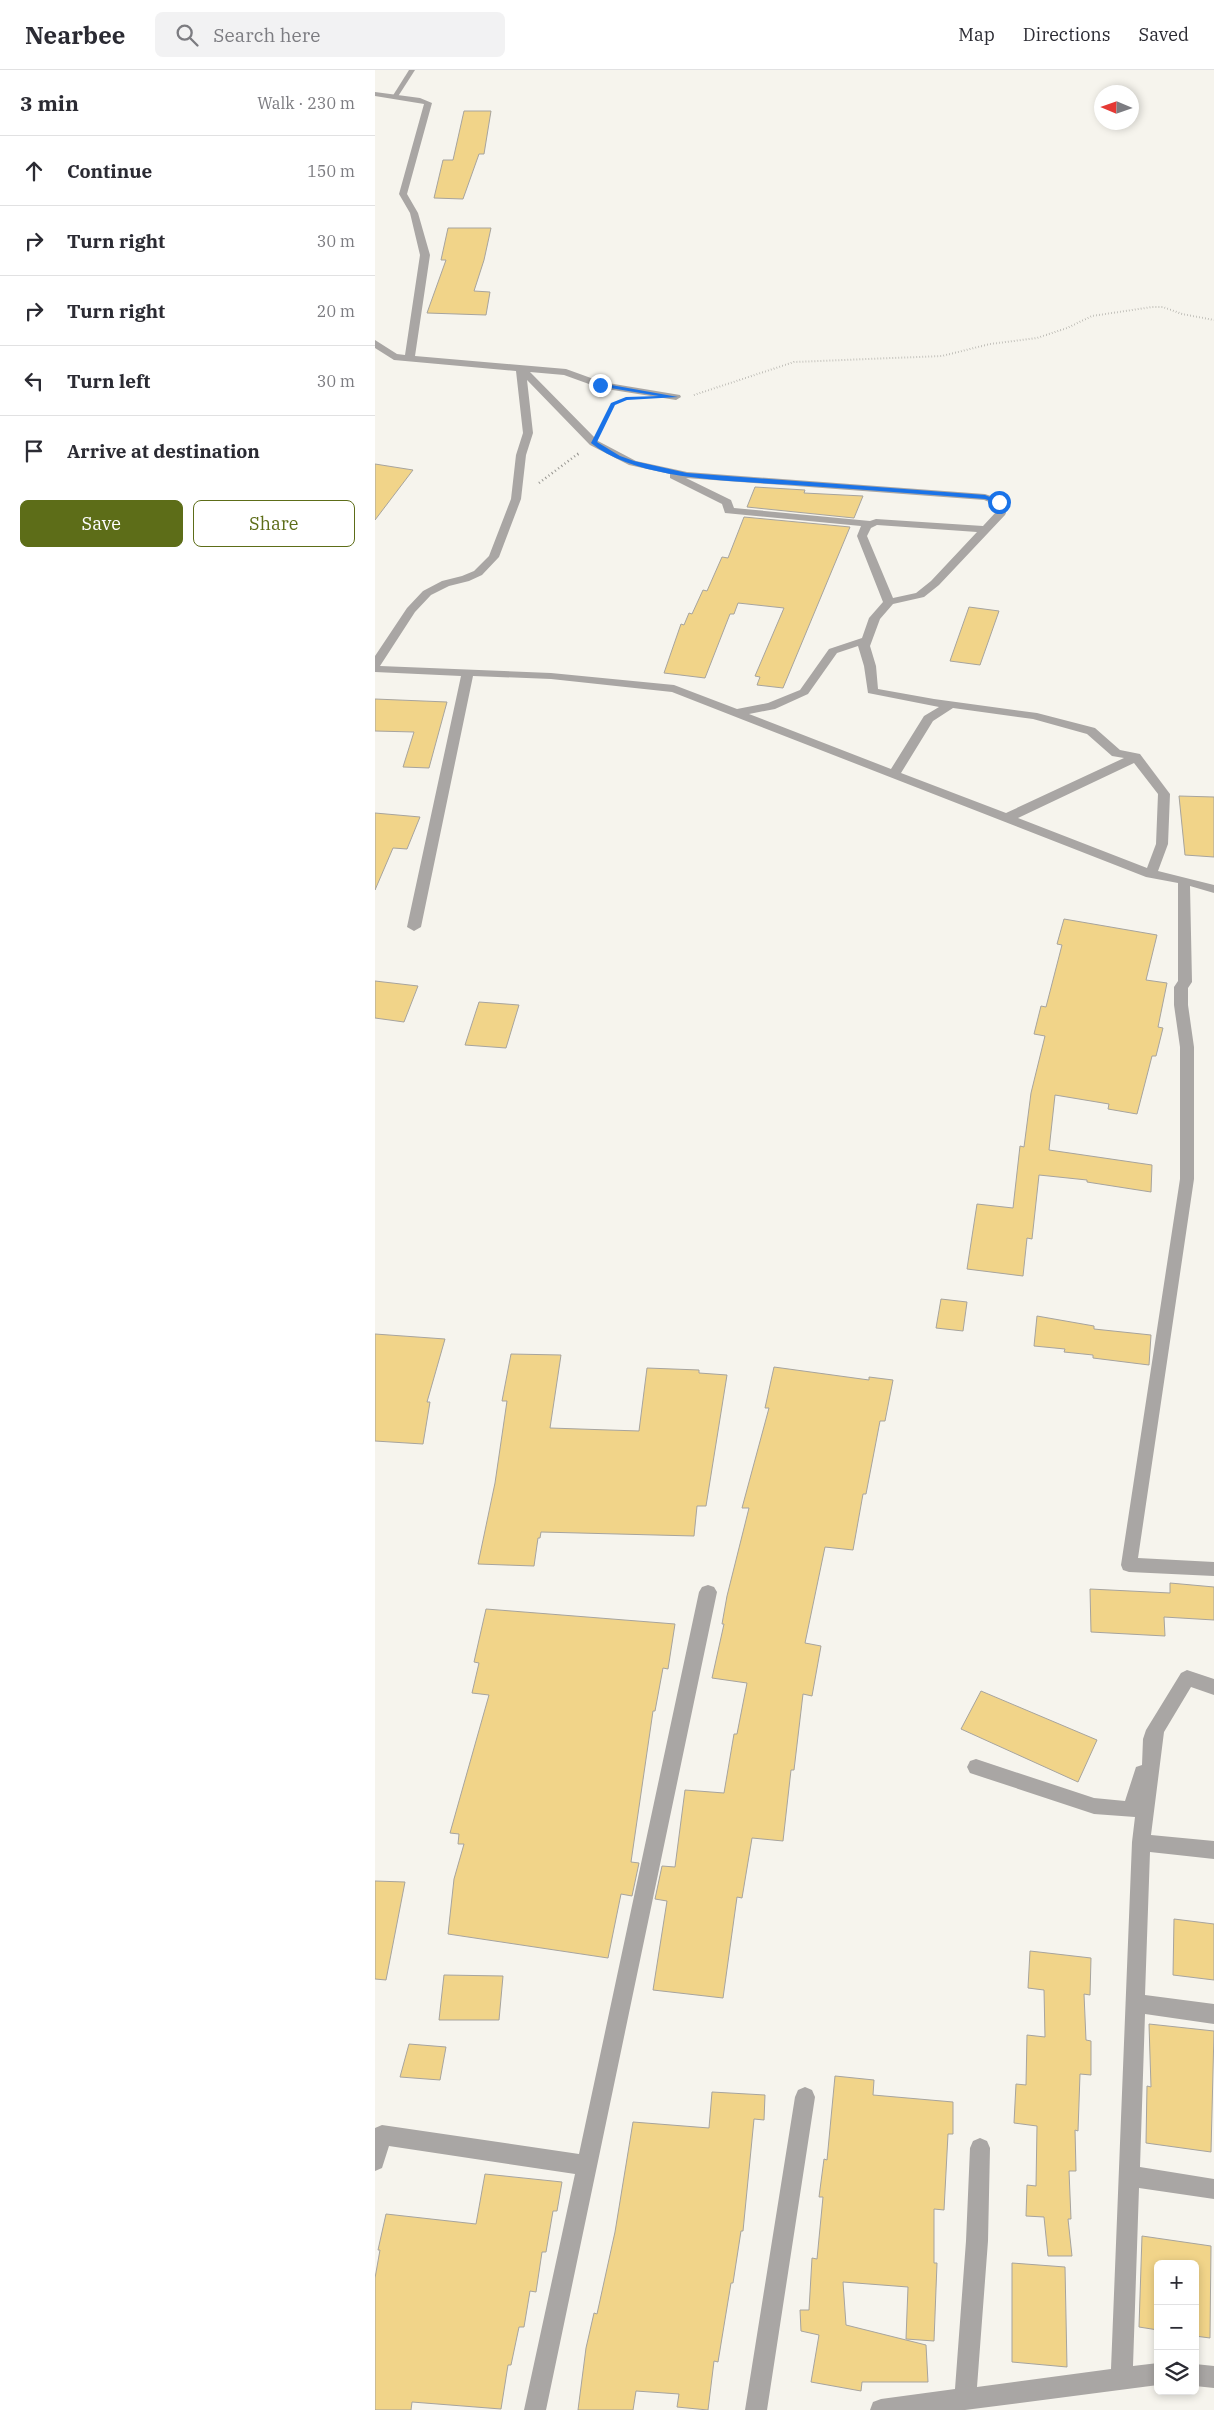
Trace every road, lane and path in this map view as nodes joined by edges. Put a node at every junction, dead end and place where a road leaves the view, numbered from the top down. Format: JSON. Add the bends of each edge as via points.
{"nodes":[{"id":1,"x":412,"y":70,"type":"edge"},
{"id":2,"x":375,"y":94,"type":"edge"},
{"id":3,"x":395,"y":97,"type":"junction"},
{"id":4,"x":1214,"y":320,"type":"edge"},
{"id":5,"x":375,"y":342,"type":"edge"},
{"id":6,"x":410,"y":358,"type":"junction"},
{"id":7,"x":521,"y":368,"type":"junction"},
{"id":8,"x":676,"y":397,"type":"joint"},
{"id":9,"x":615,"y":401,"type":"dead end"},
{"id":10,"x":594,"y":443,"type":"junction"},
{"id":11,"x":665,"y":471,"type":"junction"},
{"id":12,"x":516,"y":500,"type":"junction"},
{"id":13,"x":871,"y":524,"type":"junction"},
{"id":14,"x":986,"y":528,"type":"junction"},
{"id":15,"x":889,"y":602,"type":"junction"},
{"id":16,"x":866,"y":640,"type":"junction"},
{"id":17,"x":375,"y":664,"type":"edge"},
{"id":18,"x":375,"y":669,"type":"edge"},
{"id":19,"x":468,"y":672,"type":"junction"},
{"id":20,"x":951,"y":704,"type":"junction"},
{"id":21,"x":737,"y":713,"type":"junction"},
{"id":22,"x":1136,"y":757,"type":"junction"},
{"id":23,"x":895,"y":773,"type":"junction"},
{"id":24,"x":1009,"y":817,"type":"junction"},
{"id":25,"x":1151,"y":874,"type":"junction"},
{"id":26,"x":1184,"y":880,"type":"junction"},
{"id":27,"x":1214,"y":889,"type":"edge"},
{"id":28,"x":414,"y":927,"type":"dead end"},
{"id":29,"x":1214,"y":1569,"type":"edge"},
{"id":30,"x":708,"y":1592,"type":"dead end"},
{"id":31,"x":1214,"y":1687,"type":"edge"},
{"id":32,"x":1155,"y":1730,"type":"junction"},
{"id":33,"x":976,"y":1768,"type":"dead end"},
{"id":34,"x":1141,"y":1842,"type":"junction"},
{"id":35,"x":1214,"y":1850,"type":"edge"},
{"id":36,"x":1136,"y":2003,"type":"junction"},
{"id":37,"x":1214,"y":2014,"type":"edge"},
{"id":38,"x":805,"y":2097,"type":"dead end"},
{"id":39,"x":980,"y":2148,"type":"dead end"},
{"id":40,"x":375,"y":2161,"type":"edge"},
{"id":41,"x":587,"y":2166,"type":"junction"},
{"id":42,"x":1129,"y":2176,"type":"junction"},
{"id":43,"x":1214,"y":2189,"type":"edge"},
{"id":44,"x":1154,"y":2375,"type":"edge"},
{"id":45,"x":1199,"y":2375,"type":"edge"},
{"id":46,"x":1214,"y":2377,"type":"edge"},
{"id":47,"x":1122,"y":2379,"type":"junction"},
{"id":48,"x":965,"y":2399,"type":"junction"},
{"id":49,"x":535,"y":2410,"type":"edge"},
{"id":50,"x":756,"y":2410,"type":"edge"},
{"id":51,"x":881,"y":2410,"type":"edge"}],
"edges":[{"from":1,"to":3,"type":"lane"},
{"from":2,"to":3,"type":"street"},
{"from":3,"to":6,"type":"street","via":[[426,101],[429,106],[403,194],[414,214],[425,255]]},
{"from":4,"to":8,"type":"path","via":[[1152,306],[1092,316],[1037,338],[990,344],[942,356],[794,362],[693,395]]},
{"from":5,"to":6,"type":"street","via":[[394,357]]},
{"from":6,"to":7,"type":"street"},
{"from":7,"to":8,"type":"street","via":[[566,372],[600,385]]},
{"from":7,"to":10,"type":"street"},
{"from":7,"to":12,"type":"street","via":[[528,433],[521,455]]},
{"from":9,"to":10,"type":"path"},
{"from":10,"to":11,"type":"street","via":[[618,457]]},
{"from":10,"to":12,"type":"path"},
{"from":11,"to":13,"type":"street","via":[[727,502],[729,510]]},
{"from":11,"to":14,"type":"street","via":[[985,497],[999,502],[1001,507],[1001,513]]},
{"from":12,"to":17,"type":"street","via":[[494,557],[478,573],[427,593],[411,610]]},
{"from":13,"to":14,"type":"street"},
{"from":13,"to":15,"type":"street","via":[[862,536]]},
{"from":14,"to":15,"type":"street","via":[[920,595]]},
{"from":15,"to":16,"type":"street","via":[[875,618]]},
{"from":16,"to":20,"type":"street","via":[[864,646],[872,691]]},
{"from":16,"to":21,"type":"street","via":[[833,651],[803,692],[771,706]]},
{"from":18,"to":19,"type":"street"},
{"from":19,"to":21,"type":"street","via":[[551,676],[674,689]]},
{"from":19,"to":28,"type":"street"},
{"from":20,"to":22,"type":"street","via":[[1033,716],[1091,731],[1116,754]]},
{"from":20,"to":23,"type":"street","via":[[928,718]]},
{"from":21,"to":23,"type":"street"},
{"from":22,"to":24,"type":"street"},
{"from":22,"to":25,"type":"street","via":[[1163,794],[1162,844]]},
{"from":23,"to":24,"type":"street"},
{"from":24,"to":25,"type":"street"},
{"from":25,"to":26,"type":"street"},
{"from":26,"to":27,"type":"street"},
{"from":26,"to":29,"type":"street","via":[[1185,982],[1181,987],[1181,1005],[1187,1047],[1187,1179],[1129,1566]]},
{"from":30,"to":41,"type":"street"},
{"from":31,"to":32,"type":"street","via":[[1187,1678]]},
{"from":32,"to":33,"type":"street","via":[[1131,1810],[1094,1806]]},
{"from":32,"to":34,"type":"street"},
{"from":34,"to":35,"type":"street"},
{"from":34,"to":36,"type":"street"},
{"from":36,"to":37,"type":"street"},
{"from":36,"to":42,"type":"street"},
{"from":38,"to":50,"type":"street"},
{"from":39,"to":48,"type":"street","via":[[977,2241]]},
{"from":40,"to":41,"type":"street","via":[[382,2135]]},
{"from":41,"to":49,"type":"street"},
{"from":42,"to":43,"type":"street"},
{"from":42,"to":47,"type":"street"},
{"from":44,"to":47,"type":"street"},
{"from":45,"to":46,"type":"street"},
{"from":47,"to":48,"type":"street"},
{"from":48,"to":51,"type":"street"}]}
